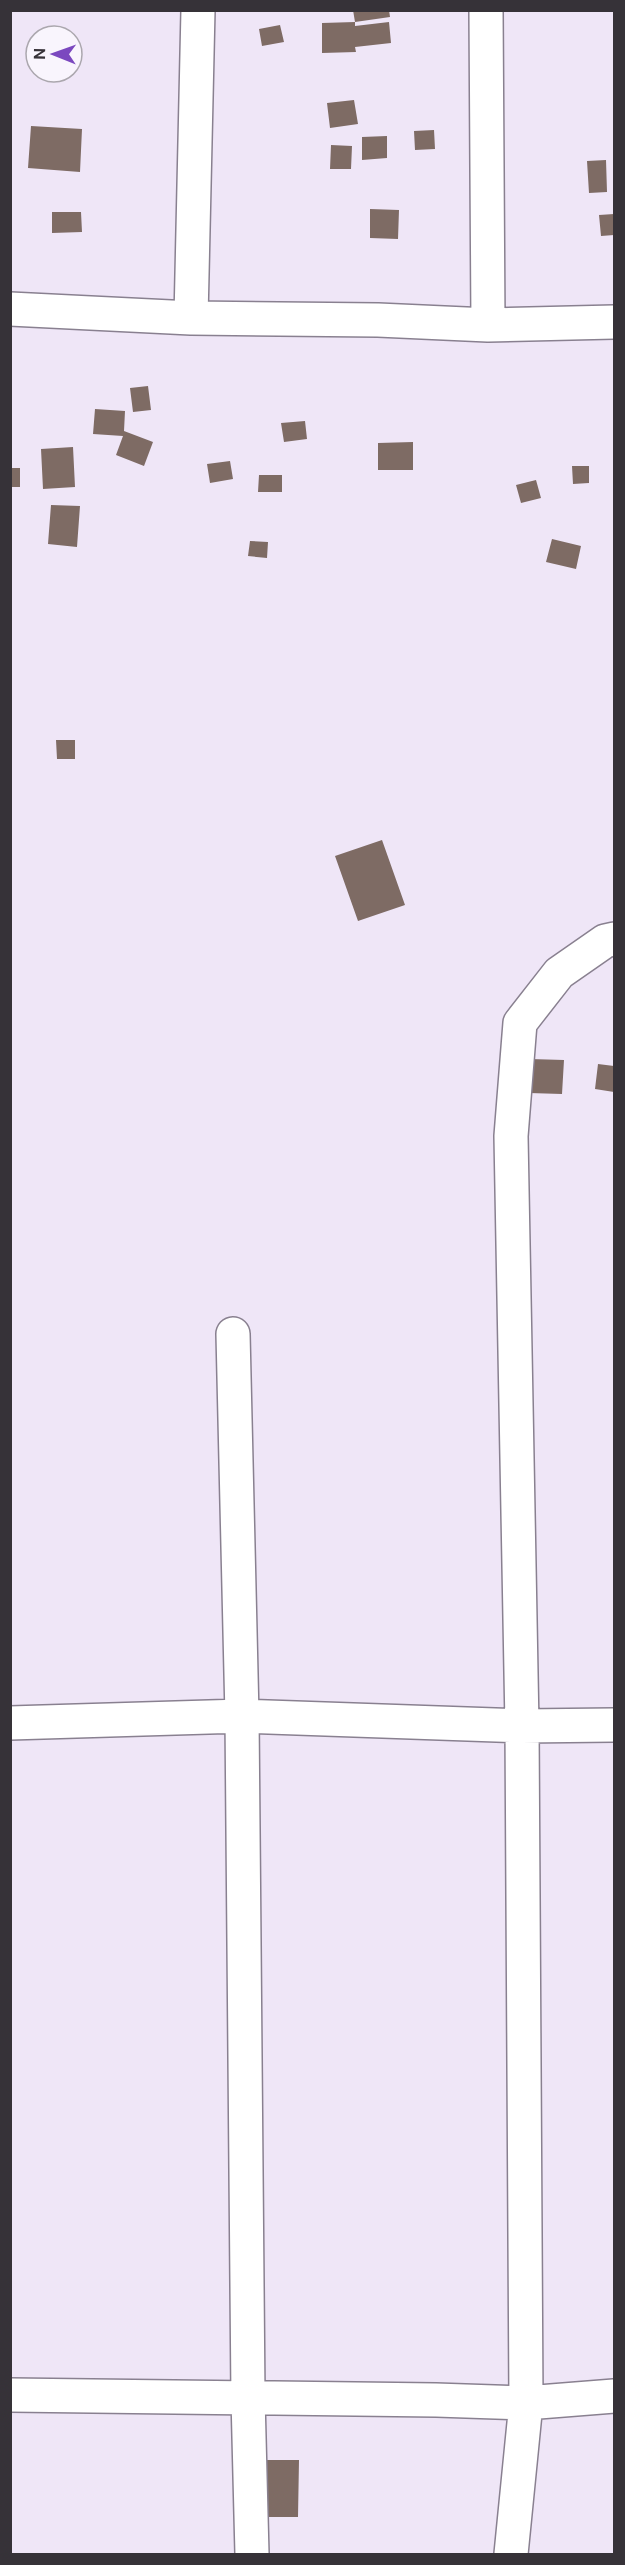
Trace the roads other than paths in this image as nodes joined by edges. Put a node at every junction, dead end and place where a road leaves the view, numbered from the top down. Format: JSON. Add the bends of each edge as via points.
{"nodes":[{"id":1,"x":198,"y":10,"type":"edge"},
{"id":2,"x":486,"y":10,"type":"edge"},
{"id":3,"x":10,"y":309,"type":"edge"},
{"id":4,"x":191,"y":318,"type":"junction"},
{"id":5,"x":615,"y":322,"type":"edge"},
{"id":6,"x":488,"y":325,"type":"junction"},
{"id":7,"x":615,"y":939,"type":"edge"},
{"id":8,"x":233,"y":1334,"type":"dead end"},
{"id":9,"x":243,"y":1716,"type":"junction"},
{"id":10,"x":10,"y":1724,"type":"edge"},
{"id":11,"x":615,"y":1725,"type":"edge"},
{"id":12,"x":522,"y":1726,"type":"junction"},
{"id":13,"x":10,"y":2395,"type":"edge"},
{"id":14,"x":615,"y":2396,"type":"edge"},
{"id":15,"x":248,"y":2398,"type":"junction"},
{"id":16,"x":526,"y":2403,"type":"junction"},
{"id":17,"x":252,"y":2554,"type":"edge"},
{"id":18,"x":511,"y":2554,"type":"edge"}],
"edges":[{"from":1,"to":4,"type":"street"},
{"from":2,"to":6,"type":"street"},
{"from":3,"to":4,"type":"street"},
{"from":4,"to":6,"type":"street"},
{"from":5,"to":6,"type":"street"},
{"from":7,"to":12,"type":"street","via":[[605,941],[559,973],[520,1023],[511,1136]]},
{"from":8,"to":9,"type":"street"},
{"from":9,"to":10,"type":"street"},
{"from":9,"to":12,"type":"street"},
{"from":9,"to":15,"type":"street"},
{"from":11,"to":12,"type":"street"},
{"from":12,"to":16,"type":"street"},
{"from":13,"to":15,"type":"street"},
{"from":14,"to":16,"type":"street"},
{"from":15,"to":16,"type":"street"},
{"from":15,"to":17,"type":"street"},
{"from":16,"to":18,"type":"street"}]}
